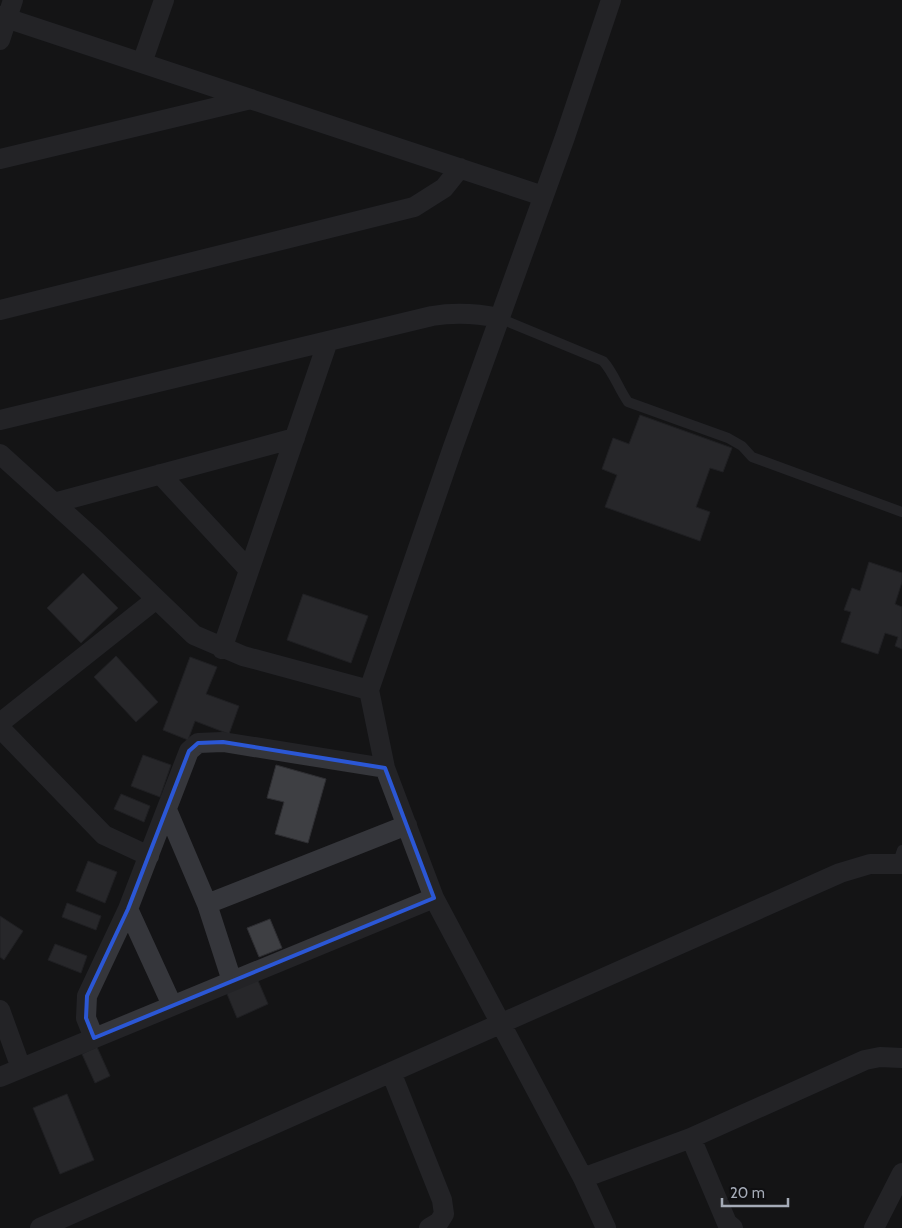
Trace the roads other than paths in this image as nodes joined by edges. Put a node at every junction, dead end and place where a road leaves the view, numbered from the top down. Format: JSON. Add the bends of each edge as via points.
{"nodes":[{"id":1,"x":164,"y":0,"type":"edge"},
{"id":2,"x":611,"y":0,"type":"edge"},
{"id":3,"x":7,"y":11,"type":"edge"},
{"id":4,"x":0,"y":40,"type":"edge"},
{"id":5,"x":142,"y":63,"type":"junction"},
{"id":6,"x":251,"y":99,"type":"junction"},
{"id":7,"x":0,"y":159,"type":"edge"},
{"id":8,"x":460,"y":168,"type":"junction"},
{"id":9,"x":543,"y":196,"type":"junction"},
{"id":10,"x":0,"y":310,"type":"edge"},
{"id":11,"x":499,"y":318,"type":"junction"},
{"id":12,"x":328,"y":341,"type":"junction"},
{"id":13,"x":0,"y":420,"type":"edge"},
{"id":14,"x":294,"y":438,"type":"junction"},
{"id":15,"x":2,"y":460,"type":"edge"},
{"id":16,"x":160,"y":474,"type":"junction"},
{"id":17,"x":54,"y":503,"type":"junction"},
{"id":18,"x":902,"y":512,"type":"edge"},
{"id":19,"x":249,"y":570,"type":"junction"},
{"id":20,"x":155,"y":600,"type":"junction"},
{"id":21,"x":222,"y":649,"type":"junction"},
{"id":22,"x":369,"y":690,"type":"junction"},
{"id":23,"x":0,"y":723,"type":"edge"},
{"id":24,"x":0,"y":728,"type":"edge"},
{"id":25,"x":385,"y":768,"type":"junction"},
{"id":26,"x":167,"y":810,"type":"junction"},
{"id":27,"x":407,"y":825,"type":"junction"},
{"id":28,"x":148,"y":856,"type":"junction"},
{"id":29,"x":901,"y":858,"type":"edge"},
{"id":30,"x":434,"y":898,"type":"junction"},
{"id":31,"x":207,"y":904,"type":"junction"},
{"id":32,"x":128,"y":908,"type":"junction"},
{"id":33,"x":232,"y":981,"type":"junction"},
{"id":34,"x":172,"y":1005,"type":"junction"},
{"id":35,"x":0,"y":1010,"type":"edge"},
{"id":36,"x":500,"y":1024,"type":"junction"},
{"id":37,"x":94,"y":1038,"type":"junction"},
{"id":38,"x":902,"y":1058,"type":"edge"},
{"id":39,"x":21,"y":1068,"type":"junction"},
{"id":40,"x":391,"y":1072,"type":"junction"},
{"id":41,"x":0,"y":1077,"type":"edge"},
{"id":42,"x":692,"y":1138,"type":"junction"},
{"id":43,"x":902,"y":1173,"type":"edge"},
{"id":44,"x":583,"y":1178,"type":"junction"},
{"id":45,"x":40,"y":1228,"type":"edge"},
{"id":46,"x":429,"y":1228,"type":"edge"},
{"id":47,"x":606,"y":1228,"type":"edge"},
{"id":48,"x":732,"y":1228,"type":"edge"},
{"id":49,"x":874,"y":1228,"type":"edge"}],
"edges":[{"from":1,"to":5,"type":"street"},
{"from":2,"to":9,"type":"street"},
{"from":3,"to":4,"type":"street"},
{"from":3,"to":5,"type":"street"},
{"from":5,"to":6,"type":"street"},
{"from":6,"to":7,"type":"street"},
{"from":6,"to":8,"type":"street"},
{"from":8,"to":9,"type":"street"},
{"from":8,"to":10,"type":"street","via":[[444,188],[414,207]]},
{"from":9,"to":11,"type":"street"},
{"from":11,"to":12,"type":"street","via":[[454,312]]},
{"from":11,"to":18,"type":"lane","via":[[602,361],[612,370],[619,390],[628,402],[728,438],[752,457]]},
{"from":11,"to":22,"type":"street"},
{"from":12,"to":13,"type":"street"},
{"from":12,"to":14,"type":"street"},
{"from":14,"to":16,"type":"street"},
{"from":14,"to":19,"type":"street"},
{"from":15,"to":17,"type":"street"},
{"from":16,"to":17,"type":"street"},
{"from":16,"to":19,"type":"street"},
{"from":17,"to":20,"type":"street"},
{"from":19,"to":21,"type":"street"},
{"from":20,"to":21,"type":"street","via":[[194,635]]},
{"from":20,"to":23,"type":"street"},
{"from":21,"to":22,"type":"street"},
{"from":22,"to":25,"type":"street"},
{"from":24,"to":28,"type":"street","via":[[99,830],[117,843]]},
{"from":25,"to":26,"type":"street","via":[[223,742],[198,743],[189,751]]},
{"from":25,"to":27,"type":"street"},
{"from":26,"to":28,"type":"street"},
{"from":26,"to":31,"type":"street"},
{"from":27,"to":30,"type":"street"},
{"from":27,"to":31,"type":"street"},
{"from":28,"to":32,"type":"street"},
{"from":29,"to":36,"type":"street","via":[[840,873]]},
{"from":30,"to":33,"type":"street"},
{"from":30,"to":36,"type":"street"},
{"from":31,"to":33,"type":"street"},
{"from":32,"to":34,"type":"street"},
{"from":32,"to":37,"type":"street","via":[[87,996],[86,1018]]},
{"from":33,"to":34,"type":"street"},
{"from":34,"to":37,"type":"street"},
{"from":35,"to":39,"type":"street"},
{"from":36,"to":40,"type":"street"},
{"from":36,"to":44,"type":"street"},
{"from":37,"to":39,"type":"street"},
{"from":38,"to":42,"type":"street","via":[[865,1060]]},
{"from":39,"to":41,"type":"street"},
{"from":40,"to":45,"type":"street"},
{"from":40,"to":46,"type":"street","via":[[442,1200],[444,1214]]},
{"from":42,"to":44,"type":"street"},
{"from":42,"to":48,"type":"street","via":[[727,1223]]},
{"from":43,"to":49,"type":"street"},
{"from":44,"to":47,"type":"street"}]}
